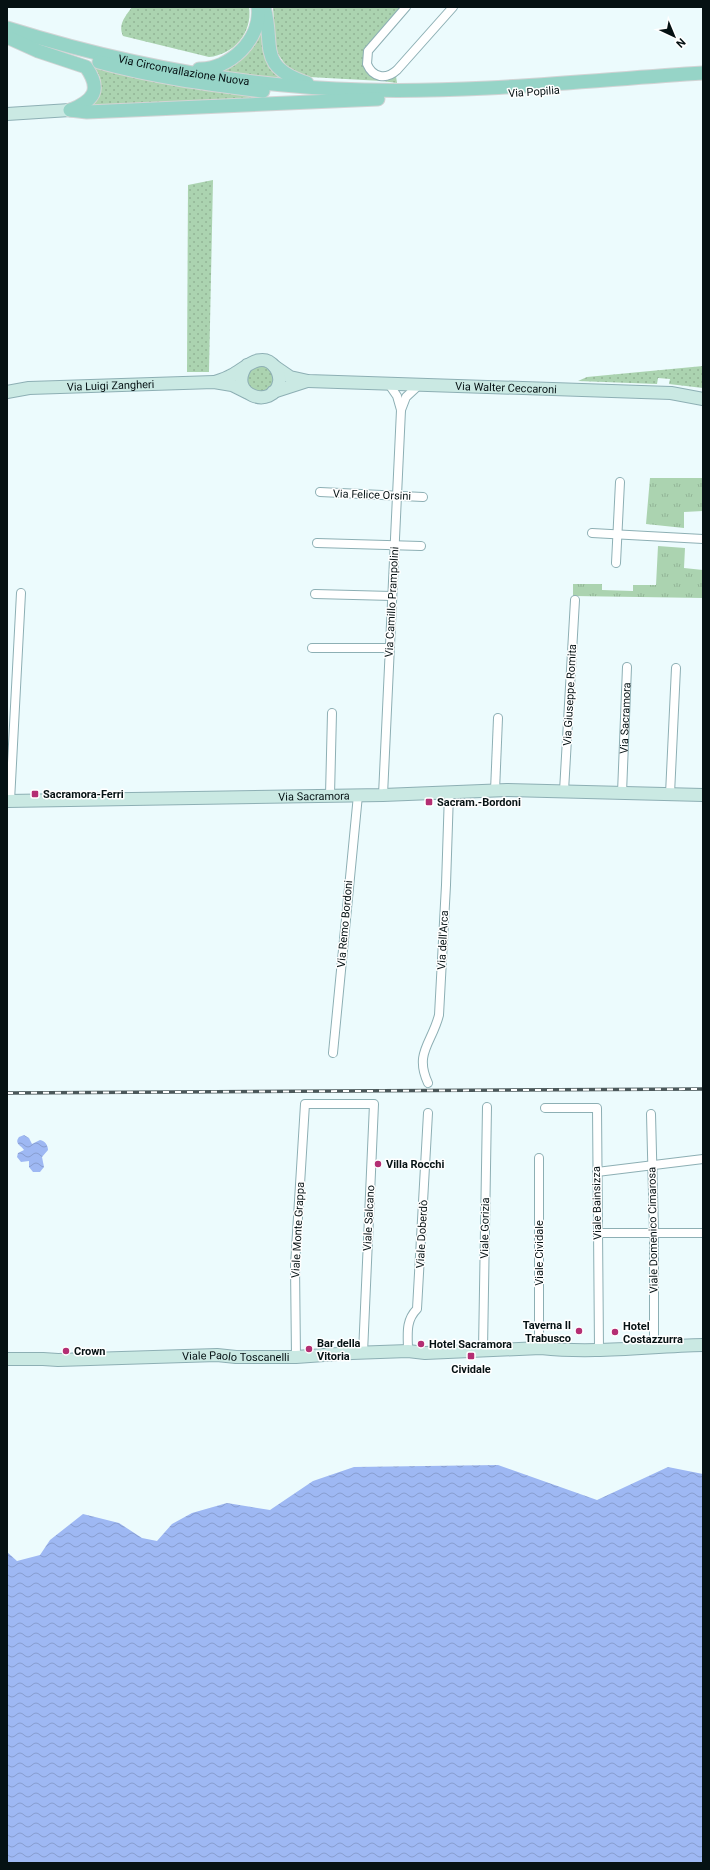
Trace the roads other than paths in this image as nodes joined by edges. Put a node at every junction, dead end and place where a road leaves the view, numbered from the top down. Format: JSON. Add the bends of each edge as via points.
{"nodes":[{"id":1,"x":258,"y":7,"type":"edge"},
{"id":2,"x":264,"y":7,"type":"edge"},
{"id":3,"x":406,"y":7,"type":"edge"},
{"id":4,"x":453,"y":7,"type":"edge"},
{"id":5,"x":7,"y":28,"type":"edge"},
{"id":6,"x":7,"y":37,"type":"edge"},
{"id":7,"x":135,"y":62,"type":"junction"},
{"id":8,"x":703,"y":73,"type":"edge"},
{"id":9,"x":703,"y":81,"type":"edge"},
{"id":10,"x":318,"y":87,"type":"junction"},
{"id":11,"x":364,"y":94,"type":"junction"},
{"id":12,"x":70,"y":110,"type":"junction"},
{"id":13,"x":7,"y":114,"type":"edge"},
{"id":14,"x":247,"y":365,"type":"junction"},
{"id":15,"x":274,"y":366,"type":"junction"},
{"id":16,"x":308,"y":381,"type":"junction"},
{"id":17,"x":214,"y":382,"type":"junction"},
{"id":18,"x":388,"y":382,"type":"junction"},
{"id":19,"x":420,"y":384,"type":"junction"},
{"id":20,"x":7,"y":392,"type":"edge"},
{"id":21,"x":246,"y":392,"type":"junction"},
{"id":22,"x":273,"y":392,"type":"junction"},
{"id":23,"x":703,"y":399,"type":"edge"},
{"id":24,"x":401,"y":410,"type":"junction"},
{"id":25,"x":620,"y":482,"type":"dead end"},
{"id":26,"x":320,"y":492,"type":"dead end"},
{"id":27,"x":397,"y":496,"type":"junction"},
{"id":28,"x":423,"y":497,"type":"dead end"},
{"id":29,"x":592,"y":533,"type":"dead end"},
{"id":30,"x":618,"y":534,"type":"junction"},
{"id":31,"x":703,"y":539,"type":"edge"},
{"id":32,"x":317,"y":543,"type":"dead end"},
{"id":33,"x":394,"y":545,"type":"junction"},
{"id":34,"x":421,"y":546,"type":"dead end"},
{"id":35,"x":616,"y":563,"type":"dead end"},
{"id":36,"x":21,"y":593,"type":"dead end"},
{"id":37,"x":315,"y":594,"type":"dead end"},
{"id":38,"x":392,"y":596,"type":"junction"},
{"id":39,"x":575,"y":600,"type":"dead end"},
{"id":40,"x":312,"y":648,"type":"dead end"},
{"id":41,"x":390,"y":648,"type":"junction"},
{"id":42,"x":627,"y":667,"type":"dead end"},
{"id":43,"x":676,"y":668,"type":"dead end"},
{"id":44,"x":679,"y":706,"type":"dead end"},
{"id":45,"x":332,"y":713,"type":"dead end"},
{"id":46,"x":498,"y":718,"type":"dead end"},
{"id":47,"x":495,"y":791,"type":"junction"},
{"id":48,"x":564,"y":791,"type":"junction"},
{"id":49,"x":449,"y":793,"type":"junction"},
{"id":50,"x":622,"y":794,"type":"junction"},
{"id":51,"x":672,"y":794,"type":"junction"},
{"id":52,"x":330,"y":795,"type":"junction"},
{"id":53,"x":358,"y":795,"type":"junction"},
{"id":54,"x":383,"y":795,"type":"junction"},
{"id":55,"x":703,"y":795,"type":"edge"},
{"id":56,"x":9,"y":801,"type":"edge"},
{"id":57,"x":333,"y":1053,"type":"dead end"},
{"id":58,"x":428,"y":1083,"type":"dead end"},
{"id":59,"x":305,"y":1104,"type":"joint"},
{"id":60,"x":487,"y":1107,"type":"dead end"},
{"id":61,"x":545,"y":1108,"type":"dead end"},
{"id":62,"x":428,"y":1113,"type":"dead end"},
{"id":63,"x":651,"y":1114,"type":"dead end"},
{"id":64,"x":539,"y":1158,"type":"dead end"},
{"id":65,"x":703,"y":1159,"type":"edge"},
{"id":66,"x":653,"y":1166,"type":"junction"},
{"id":67,"x":597,"y":1172,"type":"junction"},
{"id":68,"x":654,"y":1232,"type":"junction"},
{"id":69,"x":703,"y":1232,"type":"edge"},
{"id":70,"x":598,"y":1233,"type":"junction"},
{"id":71,"x":703,"y":1345,"type":"edge"},
{"id":72,"x":654,"y":1346,"type":"junction"},
{"id":73,"x":539,"y":1348,"type":"junction"},
{"id":74,"x":599,"y":1349,"type":"junction"},
{"id":75,"x":483,"y":1350,"type":"junction"},
{"id":76,"x":408,"y":1351,"type":"junction"},
{"id":77,"x":363,"y":1353,"type":"junction"},
{"id":78,"x":296,"y":1357,"type":"junction"},
{"id":79,"x":7,"y":1360,"type":"edge"}],
"edges":[{"from":1,"to":7,"type":"main road","via":[[256,26],[251,38],[235,57],[222,64],[208,69]]},
{"from":2,"to":10,"type":"main road","via":[[269,51],[277,67],[300,81]]},
{"from":3,"to":4,"type":"street","via":[[368,51],[366,57],[369,69],[379,76],[392,75],[398,70]]},
{"from":5,"to":7,"type":"main road","name":"Via Circonvallazione Nuova"},
{"from":6,"to":11,"type":"main road","name":"Via Circonvallazione Nuova","via":[[131,71],[181,81],[272,92]]},
{"from":6,"to":12,"type":"main road","via":[[86,68],[95,83],[92,97]]},
{"from":7,"to":10,"type":"main road","name":"Via Circonvallazione Nuova","via":[[187,72]]},
{"from":8,"to":11,"type":"main road","name":"Via Popilia"},
{"from":9,"to":11,"type":"main road","name":"Via Popilia","via":[[448,98]]},
{"from":10,"to":11,"type":"main road","name":"Via Circonvallazione Nuova"},
{"from":11,"to":12,"type":"main road","via":[[87,112]]},
{"from":12,"to":13,"type":"street"},
{"from":14,"to":15,"type":"street","name":"Via Walter Ceccaroni","via":[[263,360]]},
{"from":14,"to":17,"type":"street","name":"Via Luigi Zangheri","via":[[232,375]]},
{"from":14,"to":21,"type":"street","via":[[241,381]]},
{"from":15,"to":16,"type":"street","name":"Via Walter Ceccaroni","via":[[290,376]]},
{"from":15,"to":22,"type":"street","via":[[279,382]]},
{"from":16,"to":18,"type":"street","name":"Via Walter Ceccaroni"},
{"from":16,"to":22,"type":"street","name":"Via Walter Ceccaroni"},
{"from":17,"to":20,"type":"street","name":"Via Luigi Zangheri","via":[[29,388]]},
{"from":17,"to":21,"type":"street","name":"Via Luigi Zangheri","via":[[232,385]]},
{"from":18,"to":19,"type":"street","name":"Via Walter Ceccaroni"},
{"from":18,"to":24,"type":"street","name":"Via Camillo Prampolini","via":[[397,396]]},
{"from":19,"to":23,"type":"street","name":"Via Walter Ceccaroni","via":[[672,394]]},
{"from":19,"to":24,"type":"street","name":"Via Camillo Prampolini","via":[[406,397]]},
{"from":21,"to":22,"type":"street","name":"Via Walter Ceccaroni","via":[[251,396],[263,398]]},
{"from":24,"to":27,"type":"street","name":"Via Camillo Prampolini"},
{"from":25,"to":30,"type":"street"},
{"from":26,"to":27,"type":"street","name":"Via Felice Orsini"},
{"from":27,"to":28,"type":"street","name":"Via Felice Orsini"},
{"from":27,"to":33,"type":"street","name":"Via Camillo Prampolini"},
{"from":29,"to":30,"type":"street"},
{"from":30,"to":31,"type":"street"},
{"from":30,"to":35,"type":"street"},
{"from":32,"to":33,"type":"street"},
{"from":33,"to":34,"type":"street"},
{"from":33,"to":38,"type":"street","name":"Via Camillo Prampolini"},
{"from":36,"to":56,"type":"street"},
{"from":37,"to":38,"type":"street"},
{"from":38,"to":41,"type":"street","name":"Via Camillo Prampolini"},
{"from":39,"to":48,"type":"street","name":"Via Giuseppe Romita"},
{"from":40,"to":41,"type":"street"},
{"from":41,"to":54,"type":"street","name":"Via Camillo Prampolini"},
{"from":42,"to":50,"type":"street","name":"Via Sacramora"},
{"from":43,"to":51,"type":"street"},
{"from":44,"to":51,"type":"street"},
{"from":45,"to":52,"type":"street"},
{"from":46,"to":47,"type":"street"},
{"from":47,"to":48,"type":"street","name":"Via Sacramora"},
{"from":47,"to":49,"type":"street","name":"Via Sacramora"},
{"from":48,"to":50,"type":"street","name":"Via Sacramora"},
{"from":49,"to":54,"type":"street","name":"Via Sacramora"},
{"from":49,"to":58,"type":"street","name":"Via dell'Arca","via":[[438,1015],[436,1028],[424,1048],[422,1057]]},
{"from":50,"to":51,"type":"street","name":"Via Sacramora"},
{"from":51,"to":55,"type":"street","name":"Via Sacramora"},
{"from":52,"to":53,"type":"street","name":"Via Sacramora"},
{"from":52,"to":56,"type":"street","name":"Via Sacramora"},
{"from":53,"to":54,"type":"street","name":"Via Sacramora"},
{"from":53,"to":57,"type":"street","name":"Via Remo Bordoni"},
{"from":59,"to":77,"type":"street","name":"Viale Salcano","via":[[374,1104]]},
{"from":59,"to":78,"type":"street","name":"Viale Monte Grappa","via":[[295,1287]]},
{"from":60,"to":75,"type":"street","name":"Viale Gorizia"},
{"from":61,"to":67,"type":"street","name":"Viale Bainsizza","via":[[597,1108]]},
{"from":62,"to":76,"type":"street","name":"Viale Doberdò","via":[[418,1309],[407,1326]]},
{"from":63,"to":66,"type":"street","name":"Viale Domenico Cimarosa"},
{"from":64,"to":73,"type":"street","name":"Viale Cividale"},
{"from":65,"to":66,"type":"street"},
{"from":66,"to":67,"type":"street"},
{"from":66,"to":68,"type":"street","name":"Viale Domenico Cimarosa"},
{"from":67,"to":70,"type":"street","name":"Viale Bainsizza"},
{"from":68,"to":69,"type":"street"},
{"from":68,"to":70,"type":"street"},
{"from":68,"to":72,"type":"street","name":"Viale Domenico Cimarosa"},
{"from":70,"to":74,"type":"street","name":"Viale Bainsizza"},
{"from":71,"to":72,"type":"street","name":"Viale Paolo Toscanelli"},
{"from":72,"to":74,"type":"street","name":"Viale Paolo Toscanelli"},
{"from":73,"to":74,"type":"street","name":"Viale Paolo Toscanelli"},
{"from":73,"to":75,"type":"street","name":"Viale Paolo Toscanelli"},
{"from":75,"to":76,"type":"street","name":"Viale Paolo Toscanelli","via":[[425,1353]]},
{"from":76,"to":77,"type":"street","name":"Viale Paolo Toscanelli"},
{"from":77,"to":78,"type":"street","name":"Viale Paolo Toscanelli"},
{"from":78,"to":79,"type":"street","name":"Viale Paolo Toscanelli","via":[[218,1355]]}]}
